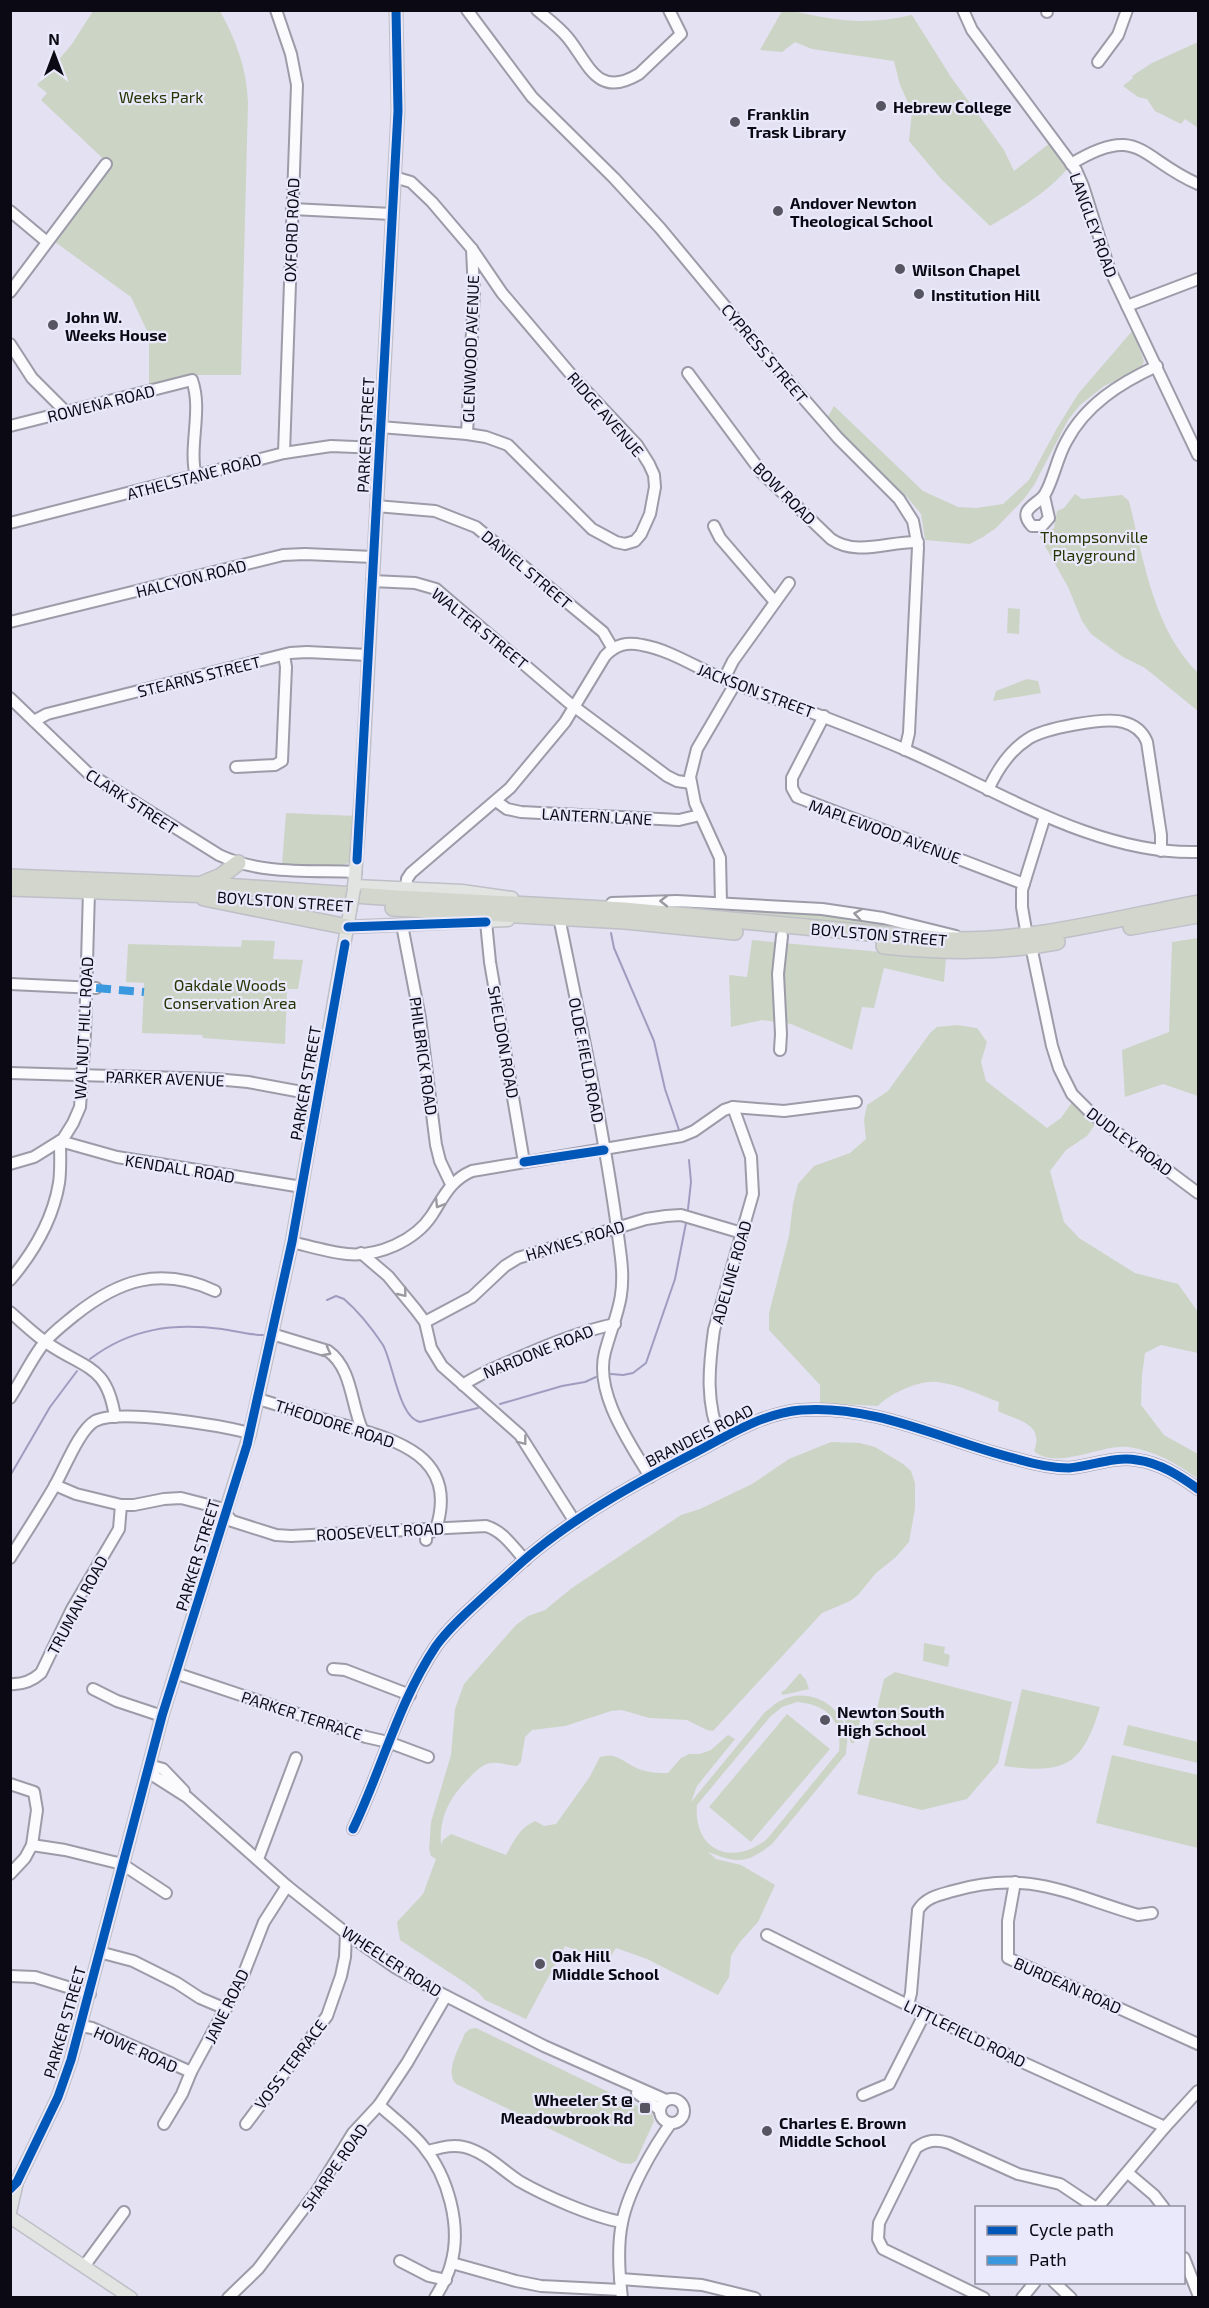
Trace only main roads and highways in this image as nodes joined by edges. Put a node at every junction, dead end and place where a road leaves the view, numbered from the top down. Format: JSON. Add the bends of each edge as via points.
{"nodes":[{"id":1,"x":396,"y":10,"type":"edge"},
{"id":2,"x":238,"y":863,"type":"road end"},
{"id":3,"x":10,"y":877,"type":"edge"},
{"id":4,"x":201,"y":884,"type":"junction"},
{"id":5,"x":10,"y":888,"type":"edge"},
{"id":6,"x":354,"y":888,"type":"junction"},
{"id":7,"x":184,"y":894,"type":"junction"},
{"id":8,"x":1198,"y":903,"type":"edge"},
{"id":9,"x":562,"y":910,"type":"junction"},
{"id":10,"x":1198,"y":915,"type":"edge"},
{"id":11,"x":348,"y":927,"type":"junction"},
{"id":12,"x":1029,"y":941,"type":"junction"},
{"id":13,"x":14,"y":2185,"type":"edge"},
{"id":14,"x":10,"y":2212,"type":"edge"},
{"id":15,"x":10,"y":2217,"type":"edge"},
{"id":16,"x":131,"y":2298,"type":"edge"}],
"edges":[{"from":1,"to":6,"type":"main road","name":"PARKER STREET","via":[[394,177]]},
{"from":2,"to":4,"type":"highway"},
{"from":3,"to":4,"type":"highway","name":"BOYLSTON STREET"},
{"from":4,"to":9,"type":"highway","name":"BOYLSTON STREET"},
{"from":5,"to":7,"type":"highway","name":"BOYLSTON STREET"},
{"from":6,"to":9,"type":"main road","name":"BOYLSTON STREET","via":[[462,891]]},
{"from":6,"to":11,"type":"main road","name":"PARKER STREET","bridge":true},
{"from":7,"to":9,"type":"highway","name":"BOYLSTON STREET","via":[[425,911]]},
{"from":7,"to":11,"type":"highway"},
{"from":8,"to":12,"type":"highway","name":"BOYLSTON STREET"},
{"from":9,"to":11,"type":"main road","name":"BOYLSTON STREET","via":[[486,922]]},
{"from":9,"to":12,"type":"highway","name":"BOYLSTON STREET","via":[[918,939]]},
{"from":9,"to":12,"type":"highway","name":"BOYLSTON STREET","via":[[932,951],[984,951]]},
{"from":10,"to":12,"type":"highway","name":"BOYLSTON STREET"},
{"from":11,"to":13,"type":"main road","name":"PARKER STREET","via":[[292,1242],[250,1433],[162,1716],[81,2026],[58,2097]]},
{"from":13,"to":14,"type":"main road","name":"PARKER STREET"},
{"from":15,"to":16,"type":"main road"}]}
